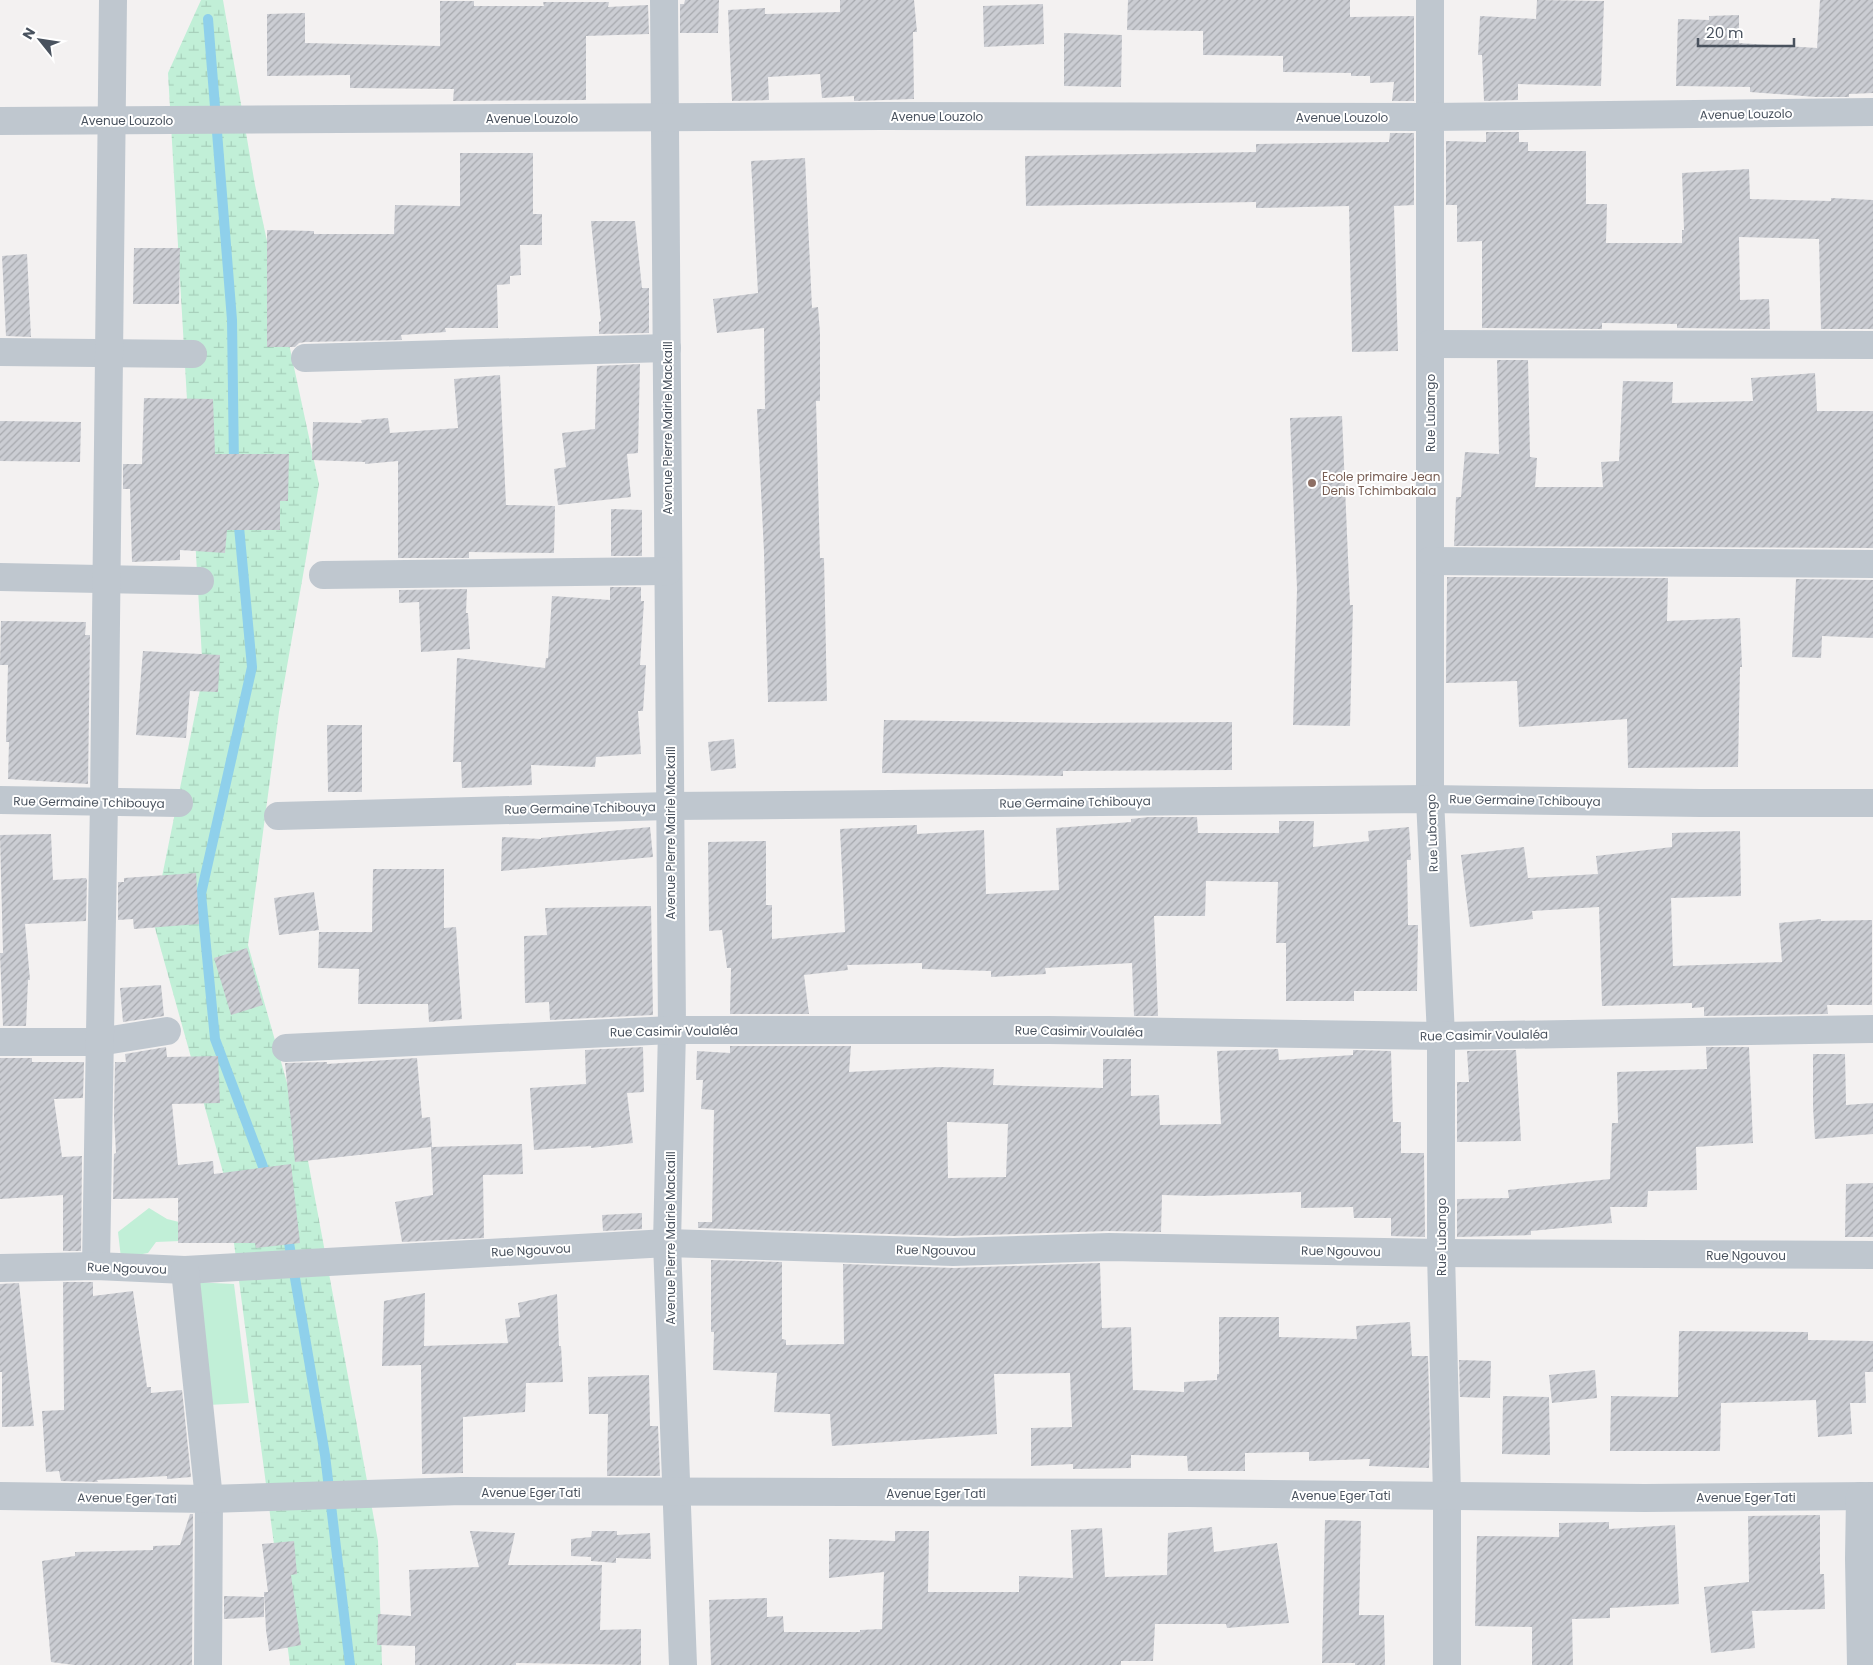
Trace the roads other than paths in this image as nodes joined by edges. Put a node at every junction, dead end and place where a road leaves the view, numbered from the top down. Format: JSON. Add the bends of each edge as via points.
{"nodes":[{"id":1,"x":113,"y":0,"type":"edge"},
{"id":2,"x":664,"y":0,"type":"edge"},
{"id":3,"x":1430,"y":0,"type":"edge"},
{"id":4,"x":1873,"y":112,"type":"edge"},
{"id":5,"x":665,"y":117,"type":"junction"},
{"id":6,"x":1430,"y":117,"type":"junction"},
{"id":7,"x":112,"y":120,"type":"junction"},
{"id":8,"x":0,"y":121,"type":"edge"},
{"id":9,"x":1430,"y":344,"type":"junction"},
{"id":10,"x":1873,"y":345,"type":"edge"},
{"id":11,"x":667,"y":348,"type":"junction"},
{"id":12,"x":0,"y":352,"type":"edge"},
{"id":13,"x":110,"y":352,"type":"junction"},
{"id":14,"x":193,"y":354,"type":"dead end"},
{"id":15,"x":305,"y":358,"type":"dead end"},
{"id":16,"x":1430,"y":561,"type":"junction"},
{"id":17,"x":1873,"y":564,"type":"edge"},
{"id":18,"x":668,"y":571,"type":"junction"},
{"id":19,"x":323,"y":575,"type":"dead end"},
{"id":20,"x":0,"y":577,"type":"edge"},
{"id":21,"x":107,"y":579,"type":"junction"},
{"id":22,"x":200,"y":581,"type":"dead end"},
{"id":23,"x":1430,"y":799,"type":"junction"},
{"id":24,"x":0,"y":800,"type":"edge"},
{"id":25,"x":104,"y":801,"type":"junction"},
{"id":26,"x":179,"y":803,"type":"dead end"},
{"id":27,"x":1873,"y":803,"type":"edge"},
{"id":28,"x":670,"y":806,"type":"junction"},
{"id":29,"x":278,"y":816,"type":"dead end"},
{"id":30,"x":1873,"y":1029,"type":"edge"},
{"id":31,"x":672,"y":1030,"type":"junction"},
{"id":32,"x":167,"y":1032,"type":"dead end"},
{"id":33,"x":1440,"y":1036,"type":"junction"},
{"id":34,"x":0,"y":1042,"type":"edge"},
{"id":35,"x":99,"y":1042,"type":"junction"},
{"id":36,"x":286,"y":1048,"type":"dead end"},
{"id":37,"x":667,"y":1242,"type":"junction"},
{"id":38,"x":1441,"y":1253,"type":"junction"},
{"id":39,"x":1873,"y":1255,"type":"edge"},
{"id":40,"x":96,"y":1266,"type":"junction"},
{"id":41,"x":0,"y":1268,"type":"edge"},
{"id":42,"x":185,"y":1270,"type":"junction"},
{"id":43,"x":676,"y":1492,"type":"junction"},
{"id":44,"x":0,"y":1496,"type":"edge"},
{"id":45,"x":1447,"y":1496,"type":"junction"},
{"id":46,"x":1867,"y":1496,"type":"edge"},
{"id":47,"x":209,"y":1499,"type":"junction"},
{"id":48,"x":208,"y":1665,"type":"edge"},
{"id":49,"x":683,"y":1665,"type":"edge"},
{"id":50,"x":1447,"y":1665,"type":"edge"},
{"id":51,"x":1861,"y":1665,"type":"edge"}],
"edges":[{"from":1,"to":7,"type":"street"},
{"from":2,"to":5,"type":"street","name":"Avenue Pierre Mairie Mackaill"},
{"from":3,"to":6,"type":"street","name":"Rue Lubango"},
{"from":4,"to":6,"type":"street","name":"Avenue Louzolo"},
{"from":5,"to":6,"type":"street","name":"Avenue Louzolo"},
{"from":5,"to":7,"type":"street","name":"Avenue Louzolo"},
{"from":5,"to":11,"type":"street","name":"Avenue Pierre Mairie Mackaill"},
{"from":6,"to":9,"type":"street","name":"Rue Lubango"},
{"from":7,"to":8,"type":"street","name":"Avenue Louzolo"},
{"from":7,"to":13,"type":"street"},
{"from":9,"to":10,"type":"street"},
{"from":9,"to":16,"type":"street","name":"Rue Lubango"},
{"from":11,"to":15,"type":"street"},
{"from":11,"to":18,"type":"street","name":"Avenue Pierre Mairie Mackaill"},
{"from":12,"to":13,"type":"street"},
{"from":13,"to":14,"type":"street"},
{"from":13,"to":21,"type":"street"},
{"from":16,"to":17,"type":"street"},
{"from":16,"to":23,"type":"street","name":"Rue Lubango"},
{"from":18,"to":19,"type":"street"},
{"from":18,"to":28,"type":"street","name":"Avenue Pierre Mairie Mackaill"},
{"from":20,"to":21,"type":"street"},
{"from":21,"to":22,"type":"street"},
{"from":21,"to":25,"type":"street"},
{"from":23,"to":27,"type":"street","name":"Rue Germaine Tchibouya"},
{"from":23,"to":28,"type":"street","name":"Rue Germaine Tchibouya"},
{"from":23,"to":33,"type":"street","name":"Rue Lubango"},
{"from":24,"to":25,"type":"street","name":"Rue Germaine Tchibouya"},
{"from":25,"to":26,"type":"street","name":"Rue Germaine Tchibouya"},
{"from":25,"to":35,"type":"street"},
{"from":28,"to":29,"type":"street","name":"Rue Germaine Tchibouya"},
{"from":28,"to":31,"type":"street","name":"Avenue Pierre Mairie Mackaill"},
{"from":30,"to":33,"type":"street","name":"Rue Casimir Voulaléa"},
{"from":31,"to":33,"type":"street","name":"Rue Casimir Voulaléa","via":[[1049,1030]]},
{"from":31,"to":36,"type":"street","name":"Rue Casimir Voulaléa"},
{"from":31,"to":37,"type":"street","name":"Avenue Pierre Mairie Mackaill"},
{"from":32,"to":35,"type":"street"},
{"from":33,"to":38,"type":"street","name":"Rue Lubango"},
{"from":34,"to":35,"type":"street"},
{"from":35,"to":40,"type":"street"},
{"from":37,"to":38,"type":"street","name":"Rue Ngouvou","via":[[953,1252],[1109,1247]]},
{"from":37,"to":42,"type":"street","name":"Rue Ngouvou"},
{"from":37,"to":43,"type":"street","name":"Avenue Pierre Mairie Mackaill"},
{"from":38,"to":39,"type":"street","name":"Rue Ngouvou"},
{"from":38,"to":45,"type":"street","name":"Rue Lubango"},
{"from":40,"to":41,"type":"street","name":"Rue Ngouvou"},
{"from":40,"to":42,"type":"street","name":"Rue Ngouvou"},
{"from":42,"to":47,"type":"street"},
{"from":43,"to":45,"type":"street","name":"Avenue Eger Tati"},
{"from":43,"to":47,"type":"street","name":"Avenue Eger Tati","via":[[462,1491]]},
{"from":43,"to":49,"type":"street","name":"Avenue Pierre Mairie Mackaill"},
{"from":44,"to":47,"type":"street","name":"Avenue Eger Tati"},
{"from":45,"to":46,"type":"street","name":"Avenue Eger Tati"},
{"from":45,"to":50,"type":"street","name":"Rue Lubango"},
{"from":46,"to":51,"type":"street","via":[[1859,1559]]},
{"from":47,"to":48,"type":"street"}]}
